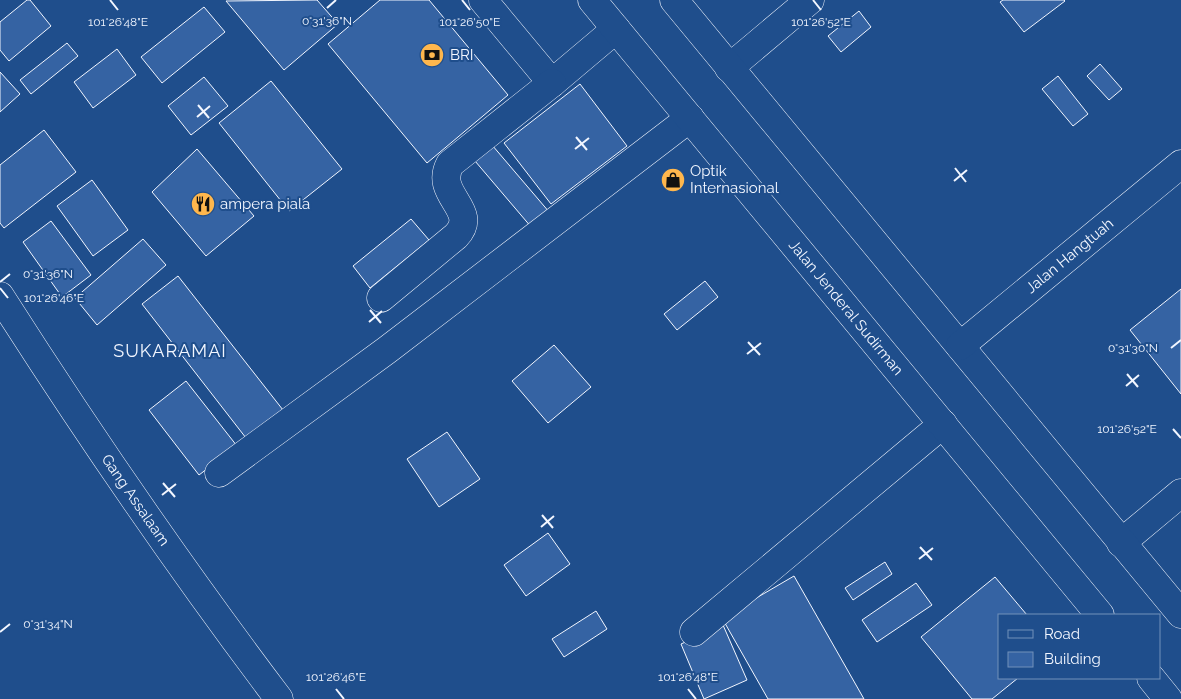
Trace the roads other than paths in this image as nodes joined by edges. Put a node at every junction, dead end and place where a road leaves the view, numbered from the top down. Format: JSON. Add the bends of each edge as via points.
{"nodes":[{"id":1,"x":483,"y":0,"type":"edge"},
{"id":2,"x":592,"y":0,"type":"edge"},
{"id":3,"x":674,"y":0,"type":"edge"},
{"id":4,"x":810,"y":0,"type":"edge"},
{"id":5,"x":616,"y":29,"type":"junction"},
{"id":6,"x":729,"y":68,"type":"junction"},
{"id":7,"x":552,"y":83,"type":"junction"},
{"id":8,"x":690,"y":118,"type":"junction"},
{"id":9,"x":1181,"y":164,"type":"edge"},
{"id":10,"x":0,"y":296,"type":"edge"},
{"id":11,"x":381,"y":298,"type":"dead end"},
{"id":12,"x":960,"y":346,"type":"junction"},
{"id":13,"x":943,"y":424,"type":"junction"},
{"id":14,"x":219,"y":473,"type":"dead end"},
{"id":15,"x":1181,"y":493,"type":"edge"},
{"id":16,"x":1121,"y":542,"type":"junction"},
{"id":17,"x":1099,"y":614,"type":"edge"},
{"id":18,"x":1181,"y":614,"type":"edge"},
{"id":19,"x":694,"y":632,"type":"dead end"},
{"id":20,"x":1152,"y":679,"type":"edge"},
{"id":21,"x":279,"y":699,"type":"edge"},
{"id":22,"x":1168,"y":699,"type":"edge"}],
"edges":[{"from":1,"to":7,"type":"main road"},
{"from":2,"to":5,"type":"main road","name":"Jalan Jenderal Sudirman"},
{"from":3,"to":6,"type":"main road"},
{"from":4,"to":6,"type":"main road"},
{"from":5,"to":7,"type":"main road"},
{"from":5,"to":8,"type":"main road","name":"Jalan Jenderal Sudirman"},
{"from":6,"to":12,"type":"main road"},
{"from":7,"to":11,"type":"main road","via":[[450,164],[446,186],[463,214],[463,227]]},
{"from":8,"to":13,"type":"main road","name":"Jalan Jenderal Sudirman"},
{"from":8,"to":14,"type":"main road","via":[[387,350]]},
{"from":9,"to":12,"type":"main road","name":"Jalan Hangtuah"},
{"from":10,"to":21,"type":"main road","name":"Gang Assalaam","via":[[75,414],[203,598]]},
{"from":12,"to":16,"type":"main road"},
{"from":13,"to":17,"type":"main road","name":"Jalan Jenderal Sudirman"},
{"from":13,"to":19,"type":"main road"},
{"from":15,"to":16,"type":"main road"},
{"from":16,"to":18,"type":"main road"},
{"from":20,"to":22,"type":"main road"}]}
